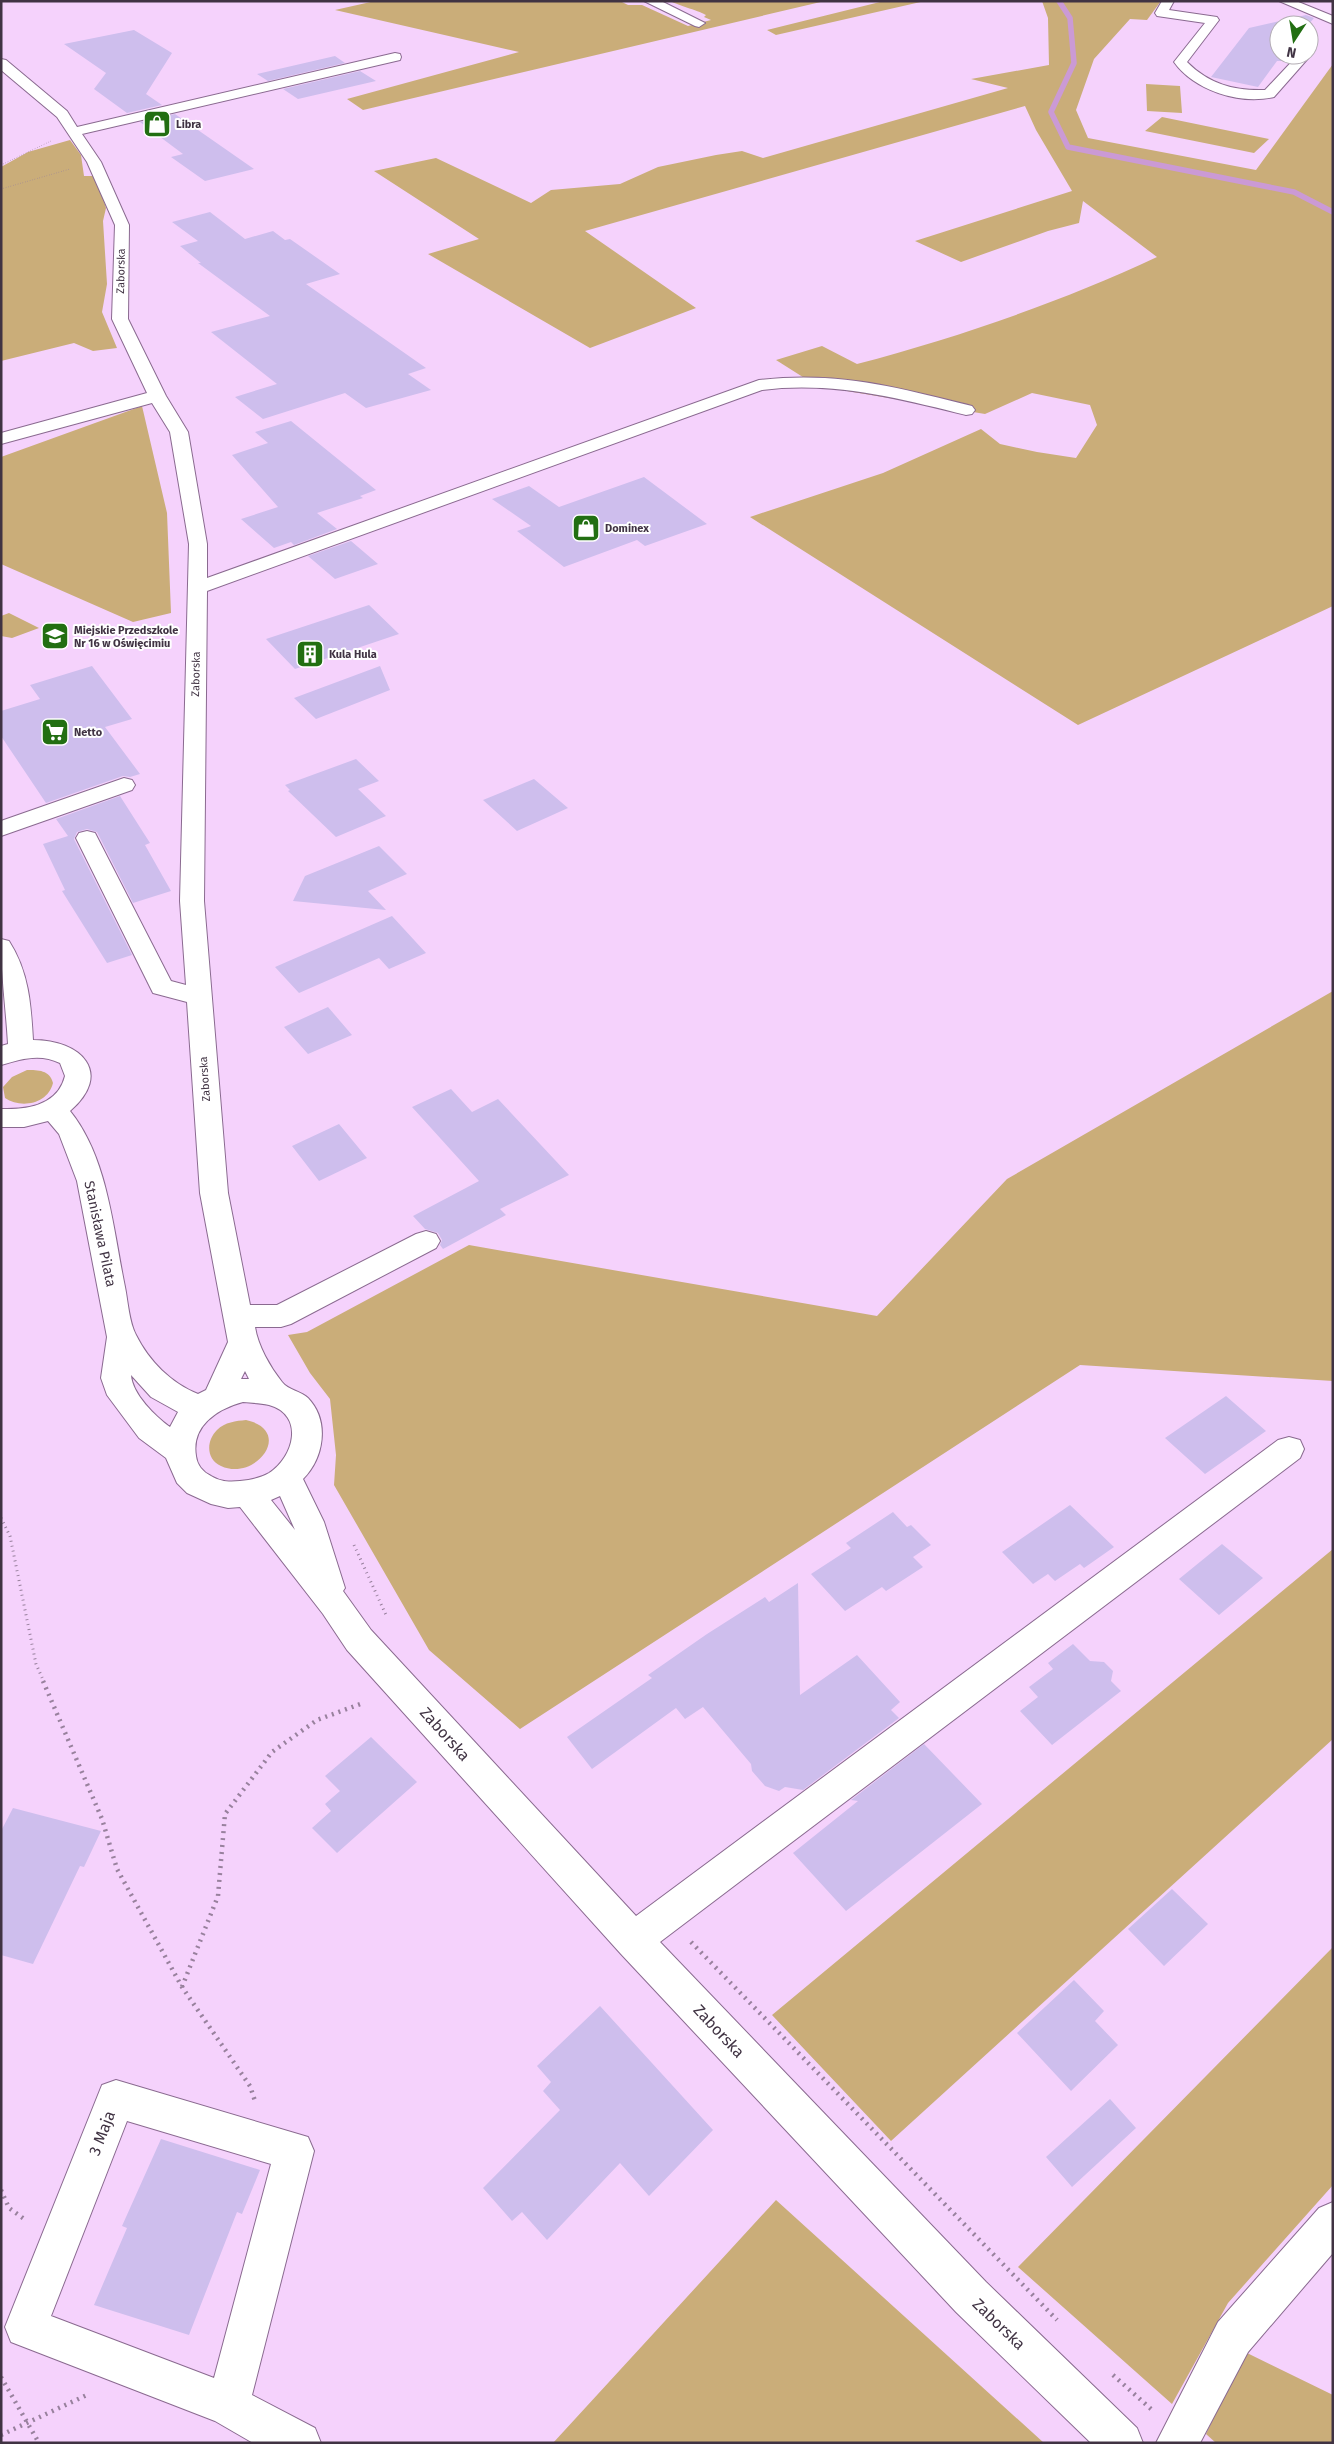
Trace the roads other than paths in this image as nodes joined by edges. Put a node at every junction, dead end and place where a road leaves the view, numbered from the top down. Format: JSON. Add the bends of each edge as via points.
{"nodes":[{"id":1,"x":650,"y":1,"type":"edge"},
{"id":2,"x":1168,"y":1,"type":"edge"},
{"id":3,"x":1285,"y":1,"type":"edge"},
{"id":4,"x":700,"y":18,"type":"dead end"},
{"id":5,"x":1333,"y":20,"type":"edge"},
{"id":6,"x":395,"y":57,"type":"dead end"},
{"id":7,"x":2,"y":65,"type":"edge"},
{"id":8,"x":1296,"y":65,"type":"edge"},
{"id":9,"x":75,"y":134,"type":"junction"},
{"id":10,"x":157,"y":396,"type":"junction"},
{"id":11,"x":966,"y":410,"type":"dead end"},
{"id":12,"x":1,"y":439,"type":"edge"},
{"id":13,"x":197,"y":588,"type":"junction"},
{"id":14,"x":124,"y":785,"type":"dead end"},
{"id":15,"x":3,"y":825,"type":"edge"},
{"id":16,"x":87,"y":838,"type":"dead end"},
{"id":17,"x":1,"y":947,"type":"edge"},
{"id":18,"x":199,"y":998,"type":"junction"},
{"id":19,"x":11,"y":1052,"type":"edge"},
{"id":20,"x":53,"y":1109,"type":"junction"},
{"id":21,"x":1,"y":1118,"type":"edge"},
{"id":22,"x":426,"y":1241,"type":"dead end"},
{"id":23,"x":241,"y":1329,"type":"junction"},
{"id":24,"x":121,"y":1337,"type":"junction"},
{"id":25,"x":272,"y":1392,"type":"junction"},
{"id":26,"x":209,"y":1403,"type":"junction"},
{"id":27,"x":1289,"y":1449,"type":"dead end"},
{"id":28,"x":179,"y":1451,"type":"junction"},
{"id":29,"x":287,"y":1477,"type":"junction"},
{"id":30,"x":248,"y":1494,"type":"junction"},
{"id":31,"x":334,"y":1604,"type":"junction"},
{"id":32,"x":634,"y":1941,"type":"junction"},
{"id":33,"x":1333,"y":2222,"type":"edge"},
{"id":34,"x":228,"y":2405,"type":"junction"},
{"id":35,"x":279,"y":2439,"type":"edge"},
{"id":36,"x":1179,"y":2439,"type":"edge"},
{"id":37,"x":1122,"y":2443,"type":"edge"}],
"edges":[{"from":1,"to":4,"type":"street","via":[[686,17]]},
{"from":2,"to":8,"type":"street","via":[[1161,13],[1213,20],[1180,62],[1192,76],[1224,92],[1269,94]]},
{"from":3,"to":5,"type":"street"},
{"from":6,"to":9,"type":"street"},
{"from":7,"to":9,"type":"street","name":"Zaborska","via":[[62,114]]},
{"from":9,"to":10,"type":"street","name":"Zaborska","via":[[94,162],[122,225],[120,319]]},
{"from":10,"to":12,"type":"street"},
{"from":10,"to":13,"type":"street","name":"Zaborska","via":[[179,432],[198,544]]},
{"from":11,"to":13,"type":"street","via":[[848,385],[794,381],[759,385]]},
{"from":13,"to":18,"type":"street","name":"Zaborska","via":[[192,901]]},
{"from":14,"to":15,"type":"street"},
{"from":16,"to":18,"type":"street","via":[[162,987]]},
{"from":17,"to":19,"type":"street","via":[[7,955],[18,998]]},
{"from":18,"to":23,"type":"street","name":"Zaborska","via":[[214,1193]]},
{"from":19,"to":20,"type":"street","via":[[38,1048],[54,1050],[75,1065],[78,1076],[75,1088]]},
{"from":20,"to":21,"type":"street","via":[[37,1116]]},
{"from":20,"to":24,"type":"street","name":"Stanisława Pilata","via":[[71,1131],[90,1181]]},
{"from":22,"to":23,"type":"street","via":[[281,1316]]},
{"from":23,"to":25,"type":"street","name":"Zaborska"},
{"from":23,"to":26,"type":"street"},
{"from":24,"to":26,"type":"street","name":"Stanisława Pilata","via":[[153,1383],[175,1399]]},
{"from":24,"to":28,"type":"street","name":"Stanisława Pilata","via":[[116,1378],[122,1395],[134,1413]]},
{"from":25,"to":26,"type":"street","via":[[243,1390]]},
{"from":25,"to":29,"type":"street","via":[[294,1403],[305,1416],[309,1430],[308,1447]]},
{"from":26,"to":28,"type":"street","via":[[188,1421]]},
{"from":27,"to":32,"type":"street"},
{"from":28,"to":30,"type":"street","via":[[182,1467],[193,1481],[208,1490],[228,1495]]},
{"from":29,"to":30,"type":"street","via":[[269,1488]]},
{"from":29,"to":31,"type":"street","name":"Zaborska","via":[[308,1522]]},
{"from":30,"to":31,"type":"street","name":"Zaborska"},
{"from":31,"to":32,"type":"street","name":"Zaborska","via":[[359,1640]]},
{"from":32,"to":37,"type":"street","name":"Zaborska","via":[[971,2297]]},
{"from":33,"to":36,"type":"street","via":[[1233,2337]]},
{"from":34,"to":34,"type":"street","name":"3 Maja","via":[[294,2151],[116,2099],[26,2327]]},
{"from":34,"to":35,"type":"street","name":"3 Maja"}]}
